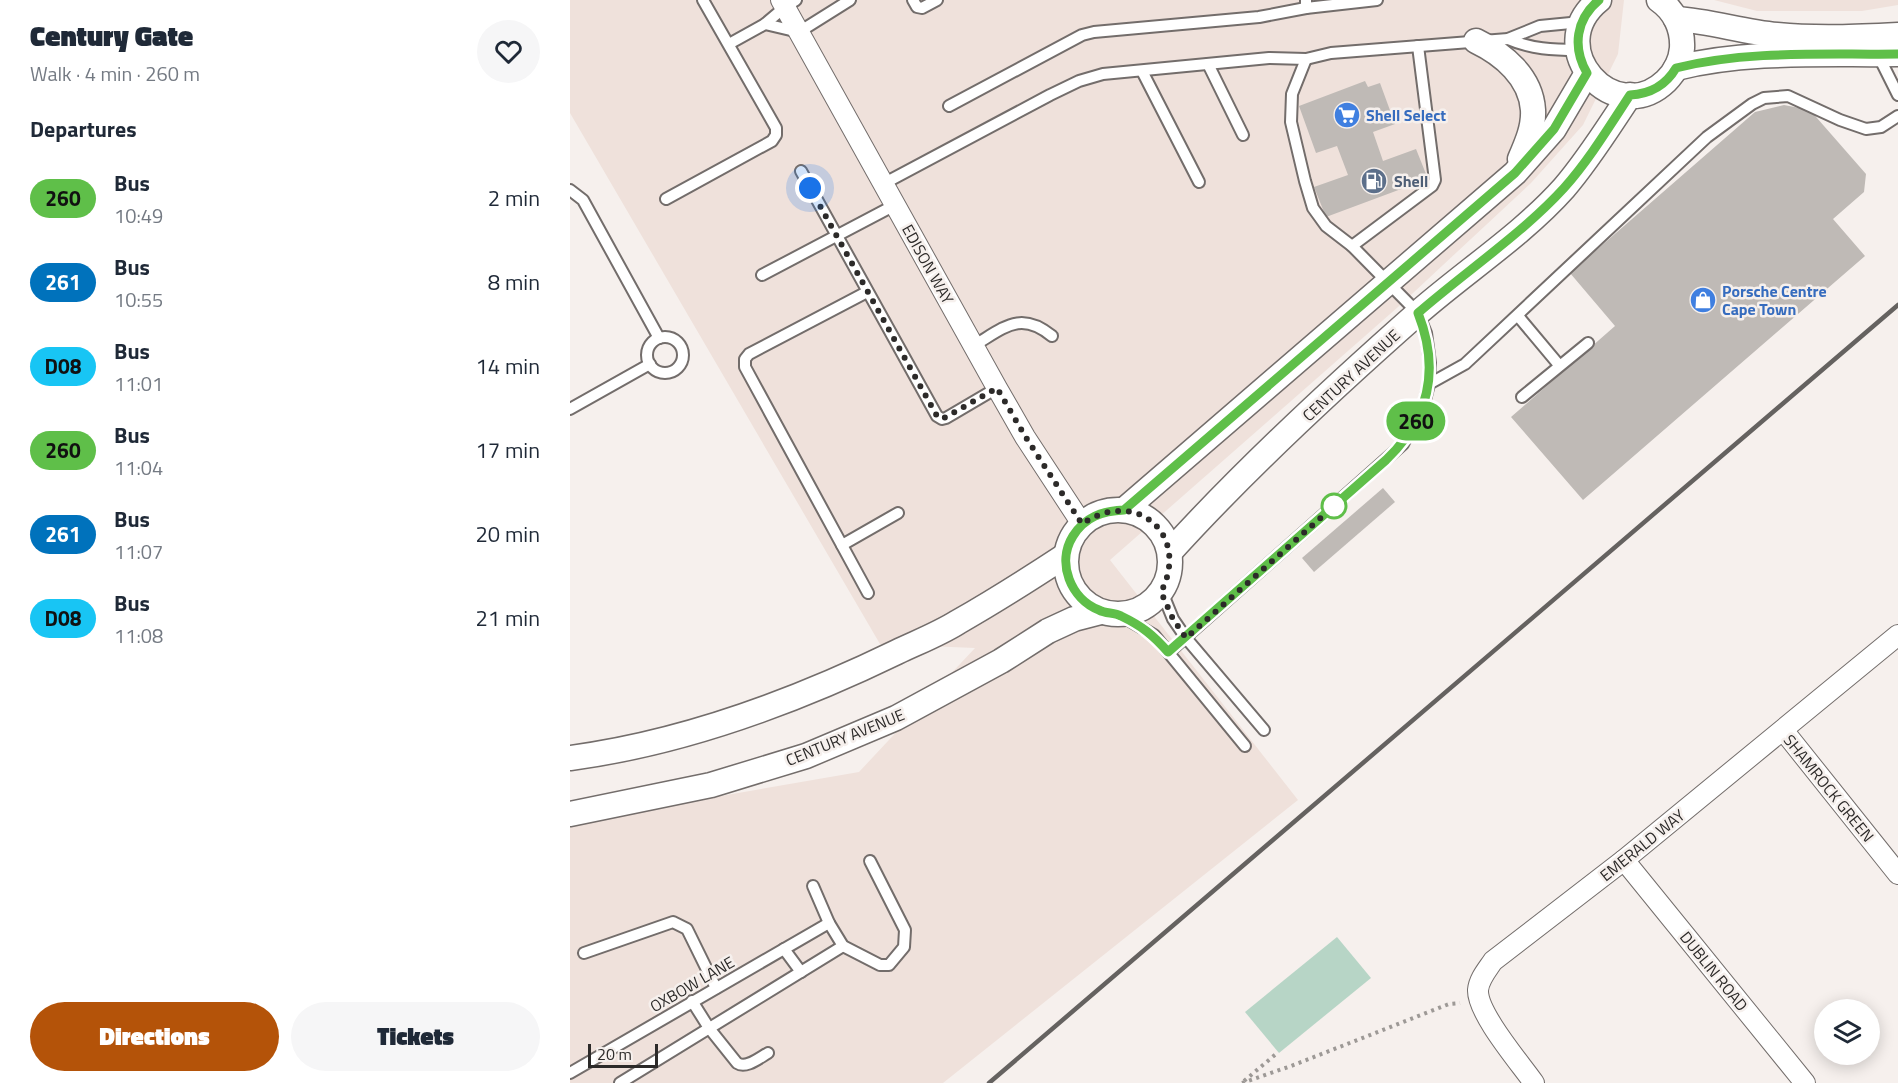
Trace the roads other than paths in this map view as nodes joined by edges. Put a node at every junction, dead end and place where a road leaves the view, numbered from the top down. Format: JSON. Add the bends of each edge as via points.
{"nodes":[{"id":1,"x":703,"y":0,"type":"edge"},
{"id":2,"x":850,"y":0,"type":"edge"},
{"id":3,"x":913,"y":0,"type":"edge"},
{"id":4,"x":937,"y":0,"type":"edge"},
{"id":5,"x":1377,"y":0,"type":"edge"},
{"id":6,"x":1599,"y":0,"type":"edge"},
{"id":7,"x":788,"y":2,"type":"edge"},
{"id":8,"x":1306,"y":4,"type":"edge"},
{"id":9,"x":1665,"y":5,"type":"edge"},
{"id":10,"x":1582,"y":22,"type":"junction"},
{"id":11,"x":765,"y":24,"type":"junction"},
{"id":12,"x":799,"y":32,"type":"junction"},
{"id":13,"x":1898,"y":35,"type":"edge"},
{"id":14,"x":1508,"y":39,"type":"junction"},
{"id":15,"x":1476,"y":41,"type":"junction"},
{"id":16,"x":729,"y":44,"type":"junction"},
{"id":17,"x":1418,"y":46,"type":"junction"},
{"id":18,"x":1880,"y":48,"type":"edge"},
{"id":19,"x":1578,"y":50,"type":"junction"},
{"id":20,"x":1306,"y":59,"type":"junction"},
{"id":21,"x":1208,"y":64,"type":"junction"},
{"id":22,"x":1676,"y":68,"type":"junction"},
{"id":23,"x":1142,"y":71,"type":"junction"},
{"id":24,"x":1587,"y":73,"type":"junction"},
{"id":25,"x":1898,"y":94,"type":"edge"},
{"id":26,"x":1630,"y":95,"type":"junction"},
{"id":27,"x":949,"y":106,"type":"dead end"},
{"id":28,"x":1898,"y":116,"type":"edge"},
{"id":29,"x":1243,"y":135,"type":"dead end"},
{"id":30,"x":801,"y":171,"type":"dead end"},
{"id":31,"x":1515,"y":173,"type":"junction"},
{"id":32,"x":1198,"y":182,"type":"dead end"},
{"id":33,"x":883,"y":184,"type":"junction"},
{"id":34,"x":570,"y":190,"type":"edge"},
{"id":35,"x":666,"y":199,"type":"dead end"},
{"id":36,"x":895,"y":205,"type":"junction"},
{"id":37,"x":836,"y":236,"type":"junction"},
{"id":38,"x":1353,"y":246,"type":"junction"},
{"id":39,"x":762,"y":275,"type":"dead end"},
{"id":40,"x":1389,"y":281,"type":"junction"},
{"id":41,"x":867,"y":292,"type":"junction"},
{"id":42,"x":1418,"y":313,"type":"junction"},
{"id":43,"x":1518,"y":316,"type":"junction"},
{"id":44,"x":1052,"y":336,"type":"dead end"},
{"id":45,"x":659,"y":338,"type":"junction"},
{"id":46,"x":1588,"y":343,"type":"dead end"},
{"id":47,"x":974,"y":346,"type":"junction"},
{"id":48,"x":650,"y":364,"type":"junction"},
{"id":49,"x":1559,"y":365,"type":"junction"},
{"id":50,"x":1429,"y":384,"type":"junction"},
{"id":51,"x":997,"y":388,"type":"junction"},
{"id":52,"x":1522,"y":397,"type":"dead end"},
{"id":53,"x":570,"y":409,"type":"edge"},
{"id":54,"x":1124,"y":510,"type":"junction"},
{"id":55,"x":897,"y":513,"type":"dead end"},
{"id":56,"x":1082,"y":524,"type":"junction"},
{"id":57,"x":842,"y":545,"type":"junction"},
{"id":58,"x":1170,"y":552,"type":"junction"},
{"id":59,"x":1066,"y":555,"type":"junction"},
{"id":60,"x":1161,"y":592,"type":"junction"},
{"id":61,"x":868,"y":593,"type":"dead end"},
{"id":62,"x":1109,"y":613,"type":"junction"},
{"id":63,"x":1898,"y":635,"type":"edge"},
{"id":64,"x":1186,"y":638,"type":"junction"},
{"id":65,"x":1168,"y":652,"type":"junction"},
{"id":66,"x":1264,"y":730,"type":"dead end"},
{"id":67,"x":1783,"y":730,"type":"junction"},
{"id":68,"x":1245,"y":746,"type":"dead end"},
{"id":69,"x":570,"y":758,"type":"edge"},
{"id":70,"x":570,"y":814,"type":"edge"},
{"id":71,"x":1624,"y":860,"type":"junction"},
{"id":72,"x":870,"y":861,"type":"dead end"},
{"id":73,"x":1898,"y":874,"type":"edge"},
{"id":74,"x":813,"y":886,"type":"dead end"},
{"id":75,"x":829,"y":923,"type":"junction"},
{"id":76,"x":843,"y":946,"type":"junction"},
{"id":77,"x":784,"y":949,"type":"junction"},
{"id":78,"x":584,"y":953,"type":"dead end"},
{"id":79,"x":801,"y":972,"type":"junction"},
{"id":80,"x":716,"y":988,"type":"junction"},
{"id":81,"x":692,"y":1001,"type":"junction"},
{"id":82,"x":709,"y":1028,"type":"junction"},
{"id":83,"x":768,"y":1053,"type":"dead end"},
{"id":84,"x":570,"y":1073,"type":"edge"},
{"id":85,"x":620,"y":1083,"type":"edge"},
{"id":86,"x":1534,"y":1083,"type":"edge"},
{"id":87,"x":1804,"y":1083,"type":"edge"}],
"edges":[{"from":1,"to":16,"type":"lane"},
{"from":2,"to":12,"type":"lane"},
{"from":3,"to":4,"type":"lane","via":[[920,8]]},
{"from":5,"to":8,"type":"lane"},
{"from":6,"to":10,"type":"street"},
{"from":7,"to":11,"type":"lane"},
{"from":7,"to":12,"type":"street","name":"EDISON WAY"},
{"from":8,"to":27,"type":"lane","via":[[1259,17],[1082,35]]},
{"from":9,"to":18,"type":"street","via":[[1724,25]]},
{"from":9,"to":22,"type":"street","via":[[1681,32]]},
{"from":10,"to":14,"type":"lane","via":[[1540,26]]},
{"from":10,"to":19,"type":"street"},
{"from":11,"to":12,"type":"lane"},
{"from":11,"to":16,"type":"lane"},
{"from":12,"to":33,"type":"street","name":"EDISON WAY"},
{"from":13,"to":18,"type":"street"},
{"from":14,"to":15,"type":"lane"},
{"from":14,"to":19,"type":"lane","via":[[1541,49]]},
{"from":15,"to":17,"type":"lane"},
{"from":15,"to":31,"type":"street","via":[[1508,61],[1531,99],[1532,126]]},
{"from":16,"to":35,"type":"lane","via":[[776,128],[776,135],[772,141]]},
{"from":17,"to":20,"type":"lane","via":[[1331,53]]},
{"from":17,"to":38,"type":"lane","via":[[1434,180],[1432,186]]},
{"from":18,"to":22,"type":"street","via":[[1701,62]]},
{"from":18,"to":25,"type":"lane"},
{"from":19,"to":24,"type":"street"},
{"from":20,"to":21,"type":"lane"},
{"from":20,"to":38,"type":"lane","via":[[1292,94],[1291,122],[1305,181],[1313,207],[1326,226]]},
{"from":21,"to":23,"type":"lane"},
{"from":21,"to":29,"type":"lane"},
{"from":22,"to":26,"type":"street","via":[[1653,90]]},
{"from":23,"to":32,"type":"lane"},
{"from":23,"to":33,"type":"lane","via":[[1103,74],[1079,81]]},
{"from":24,"to":26,"type":"street","via":[[1606,89]]},
{"from":24,"to":31,"type":"street","via":[[1554,129]]},
{"from":26,"to":42,"type":"street","name":"CENTURY AVENUE","via":[[1564,188]]},
{"from":28,"to":43,"type":"lane","via":[[1881,127],[1866,129],[1788,96],[1764,98],[1752,104],[1707,137]]},
{"from":30,"to":37,"type":"lane"},
{"from":31,"to":40,"type":"street"},
{"from":33,"to":36,"type":"street","name":"EDISON WAY"},
{"from":34,"to":45,"type":"lane","via":[[584,200]]},
{"from":36,"to":37,"type":"lane"},
{"from":36,"to":47,"type":"street","name":"EDISON WAY"},
{"from":37,"to":39,"type":"lane"},
{"from":37,"to":41,"type":"lane"},
{"from":38,"to":40,"type":"lane"},
{"from":40,"to":42,"type":"lane"},
{"from":40,"to":54,"type":"street"},
{"from":41,"to":51,"type":"lane","via":[[939,418]]},
{"from":41,"to":57,"type":"lane","via":[[745,359],[745,367]]},
{"from":42,"to":50,"type":"lane","via":[[1426,333]]},
{"from":42,"to":58,"type":"street","name":"CENTURY AVENUE","via":[[1204,514]]},
{"from":43,"to":49,"type":"lane"},
{"from":43,"to":50,"type":"lane","via":[[1466,364]]},
{"from":44,"to":47,"type":"lane","via":[[1035,324],[1023,322]]},
{"from":45,"to":48,"type":"lane","via":[[648,348]]},
{"from":45,"to":48,"type":"lane","via":[[667,336],[680,344],[681,364],[663,373]]},
{"from":46,"to":49,"type":"lane"},
{"from":47,"to":51,"type":"street","name":"EDISON WAY"},
{"from":48,"to":53,"type":"lane"},
{"from":49,"to":52,"type":"lane"},
{"from":50,"to":64,"type":"lane","via":[[1424,404],[1403,444]]},
{"from":51,"to":56,"type":"street","name":"EDISON WAY"},
{"from":54,"to":56,"type":"street","via":[[1094,515]]},
{"from":54,"to":58,"type":"street","via":[[1143,516],[1158,528]]},
{"from":55,"to":57,"type":"lane"},
{"from":56,"to":59,"type":"street","via":[[1071,538]]},
{"from":57,"to":61,"type":"lane"},
{"from":58,"to":60,"type":"street","via":[[1171,566]]},
{"from":59,"to":62,"type":"street","via":[[1070,583],[1078,595],[1088,605]]},
{"from":59,"to":69,"type":"street","via":[[957,624],[798,696],[657,742]]},
{"from":60,"to":62,"type":"street","via":[[1135,612]]},
{"from":60,"to":64,"type":"lane"},
{"from":62,"to":65,"type":"lane","via":[[1154,635]]},
{"from":62,"to":70,"type":"street","name":"CENTURY AVENUE","via":[[1074,619],[1048,631],[896,718],[806,756],[711,785]]},
{"from":63,"to":67,"type":"street","name":"EMERALD WAY"},
{"from":64,"to":65,"type":"lane"},
{"from":64,"to":66,"type":"lane"},
{"from":65,"to":68,"type":"lane"},
{"from":67,"to":71,"type":"street","name":"EMERALD WAY"},
{"from":67,"to":73,"type":"street","name":"SHAMROCK GREEN"},
{"from":71,"to":86,"type":"street","name":"EMERALD WAY","via":[[1493,961],[1483,976],[1478,991],[1488,1019]]},
{"from":71,"to":87,"type":"street","name":"DUBLIN ROAD"},
{"from":72,"to":76,"type":"lane","via":[[906,930],[904,947],[885,966]]},
{"from":74,"to":75,"type":"lane"},
{"from":75,"to":76,"type":"lane"},
{"from":75,"to":77,"type":"lane","name":"OXBOW LANE"},
{"from":76,"to":79,"type":"lane"},
{"from":77,"to":79,"type":"lane"},
{"from":77,"to":80,"type":"lane","name":"OXBOW LANE"},
{"from":78,"to":80,"type":"lane","via":[[673,922],[687,929]]},
{"from":79,"to":82,"type":"lane"},
{"from":80,"to":81,"type":"lane","name":"OXBOW LANE"},
{"from":81,"to":82,"type":"lane"},
{"from":81,"to":84,"type":"lane","name":"OXBOW LANE"},
{"from":82,"to":83,"type":"lane","via":[[741,1065]]},
{"from":82,"to":85,"type":"lane"}]}
